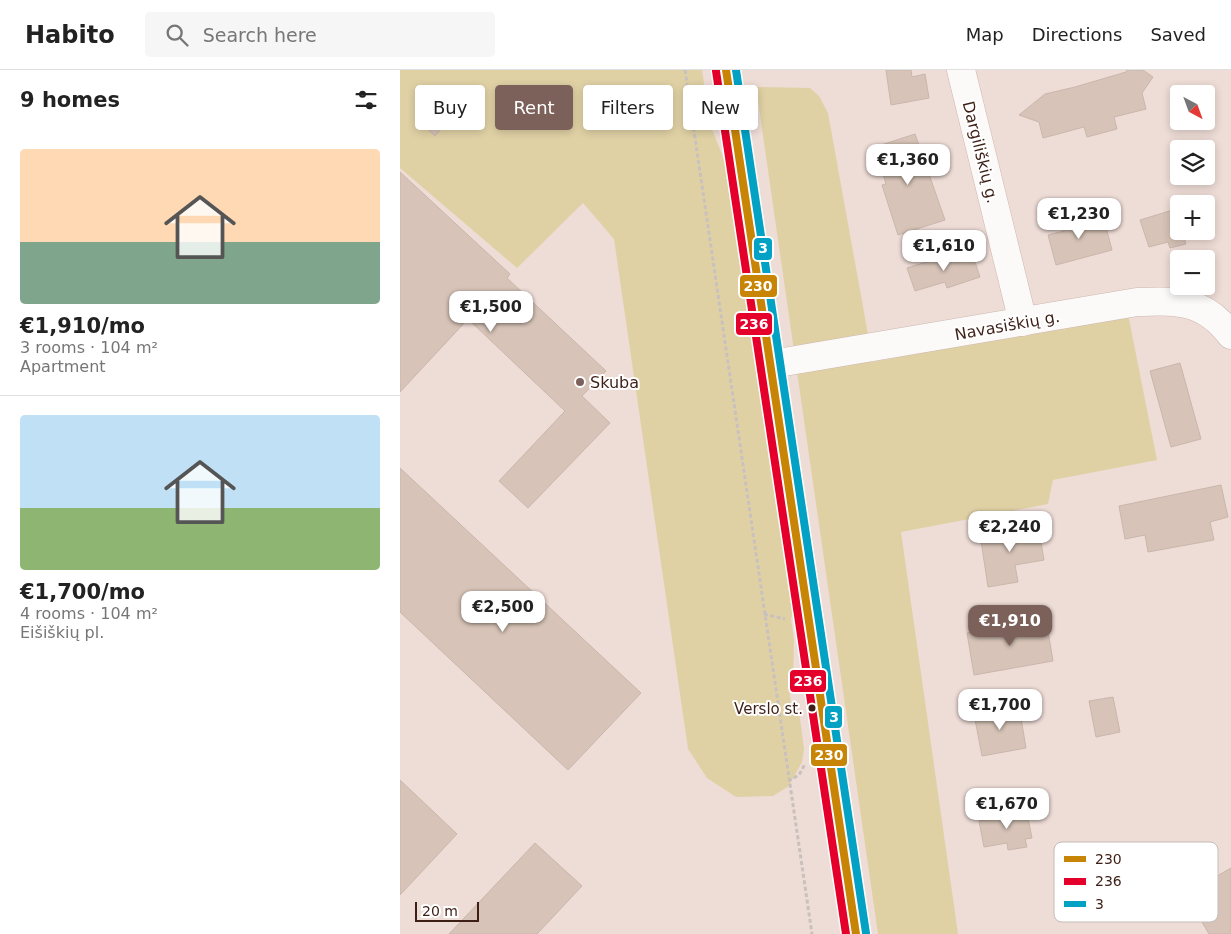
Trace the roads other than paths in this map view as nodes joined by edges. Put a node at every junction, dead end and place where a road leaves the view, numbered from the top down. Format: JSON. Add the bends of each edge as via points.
{"nodes":[{"id":1,"x":726,"y":70,"type":"edge"},
{"id":2,"x":964,"y":71,"type":"edge"},
{"id":3,"x":1023,"y":322,"type":"junction"},
{"id":4,"x":1231,"y":335,"type":"edge"},
{"id":5,"x":772,"y":364,"type":"junction"},
{"id":6,"x":856,"y":934,"type":"edge"}],
"edges":[{"from":1,"to":5,"type":"main road"},
{"from":2,"to":3,"type":"street","name":"Dargiliškių g."},
{"from":3,"to":4,"type":"street","name":"Navasiškių g.","via":[[1137,302],[1183,301],[1204,310]]},
{"from":3,"to":5,"type":"street","name":"Navasiškių g."},
{"from":5,"to":6,"type":"main road"}]}
